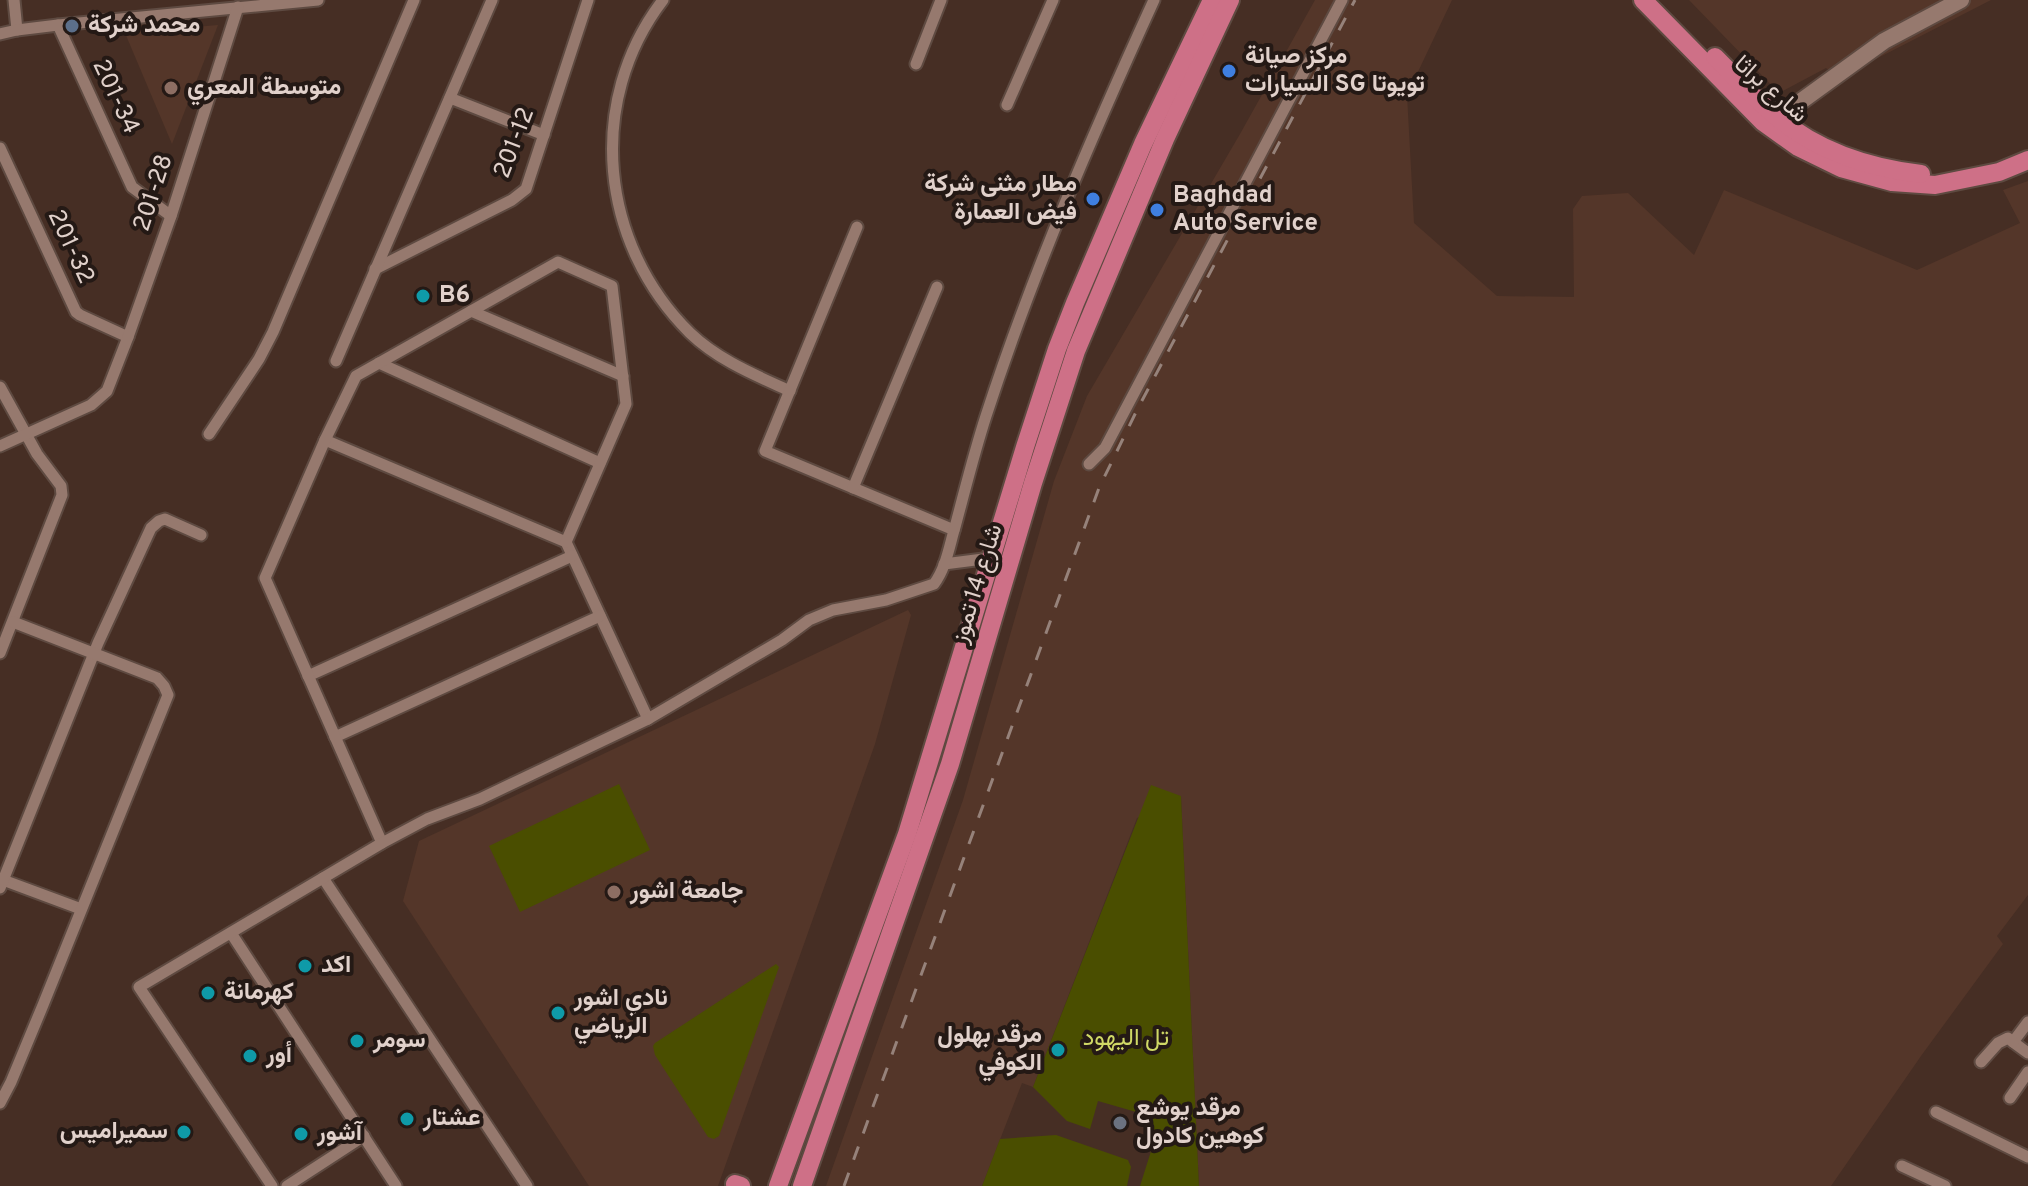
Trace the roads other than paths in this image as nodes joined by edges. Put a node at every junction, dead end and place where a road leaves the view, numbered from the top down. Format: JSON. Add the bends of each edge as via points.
{"nodes":[{"id":1,"x":14,"y":0,"type":"edge"},
{"id":2,"x":318,"y":0,"type":"edge"},
{"id":3,"x":414,"y":0,"type":"edge"},
{"id":4,"x":492,"y":0,"type":"edge"},
{"id":5,"x":588,"y":0,"type":"edge"},
{"id":6,"x":663,"y":0,"type":"edge"},
{"id":7,"x":941,"y":0,"type":"edge"},
{"id":8,"x":1053,"y":0,"type":"edge"},
{"id":9,"x":1154,"y":0,"type":"edge"},
{"id":10,"x":1202,"y":0,"type":"edge"},
{"id":11,"x":1342,"y":0,"type":"edge"},
{"id":12,"x":1643,"y":0,"type":"edge"},
{"id":13,"x":1660,"y":0,"type":"edge"},
{"id":14,"x":1961,"y":0,"type":"edge"},
{"id":15,"x":1224,"y":1,"type":"edge"},
{"id":16,"x":266,"y":2,"type":"edge"},
{"id":17,"x":238,"y":7,"type":"junction"},
{"id":18,"x":1210,"y":24,"type":"junction"},
{"id":19,"x":58,"y":25,"type":"junction"},
{"id":20,"x":17,"y":30,"type":"junction"},
{"id":21,"x":0,"y":34,"type":"edge"},
{"id":22,"x":916,"y":64,"type":"dead end"},
{"id":23,"x":450,"y":98,"type":"junction"},
{"id":24,"x":1007,"y":105,"type":"dead end"},
{"id":25,"x":1778,"y":118,"type":"junction"},
{"id":26,"x":544,"y":135,"type":"junction"},
{"id":27,"x":0,"y":148,"type":"edge"},
{"id":28,"x":2028,"y":150,"type":"edge"},
{"id":29,"x":2028,"y":160,"type":"edge"},
{"id":30,"x":171,"y":216,"type":"junction"},
{"id":31,"x":857,"y":227,"type":"dead end"},
{"id":32,"x":375,"y":269,"type":"junction"},
{"id":33,"x":937,"y":287,"type":"dead end"},
{"id":34,"x":471,"y":311,"type":"junction"},
{"id":35,"x":128,"y":337,"type":"junction"},
{"id":36,"x":336,"y":361,"type":"dead end"},
{"id":37,"x":379,"y":363,"type":"junction"},
{"id":38,"x":623,"y":376,"type":"junction"},
{"id":39,"x":0,"y":387,"type":"edge"},
{"id":40,"x":790,"y":391,"type":"junction"},
{"id":41,"x":209,"y":434,"type":"dead end"},
{"id":42,"x":27,"y":435,"type":"junction"},
{"id":43,"x":325,"y":440,"type":"junction"},
{"id":44,"x":0,"y":446,"type":"edge"},
{"id":45,"x":600,"y":463,"type":"junction"},
{"id":46,"x":1089,"y":464,"type":"dead end"},
{"id":47,"x":853,"y":488,"type":"junction"},
{"id":48,"x":954,"y":530,"type":"junction"},
{"id":49,"x":201,"y":535,"type":"dead end"},
{"id":50,"x":566,"y":542,"type":"junction"},
{"id":51,"x":572,"y":556,"type":"junction"},
{"id":52,"x":991,"y":558,"type":"junction"},
{"id":53,"x":944,"y":564,"type":"junction"},
{"id":54,"x":600,"y":616,"type":"junction"},
{"id":55,"x":13,"y":622,"type":"junction"},
{"id":56,"x":0,"y":653,"type":"edge"},
{"id":57,"x":93,"y":654,"type":"junction"},
{"id":58,"x":308,"y":676,"type":"junction"},
{"id":59,"x":648,"y":719,"type":"junction"},
{"id":60,"x":335,"y":737,"type":"junction"},
{"id":61,"x":382,"y":843,"type":"junction"},
{"id":62,"x":323,"y":878,"type":"junction"},
{"id":63,"x":1,"y":882,"type":"edge"},
{"id":64,"x":81,"y":909,"type":"junction"},
{"id":65,"x":231,"y":933,"type":"junction"},
{"id":66,"x":2028,"y":1022,"type":"edge"},
{"id":67,"x":2013,"y":1042,"type":"junction"},
{"id":68,"x":2028,"y":1053,"type":"edge"},
{"id":69,"x":1981,"y":1062,"type":"dead end"},
{"id":70,"x":2028,"y":1072,"type":"edge"},
{"id":71,"x":2010,"y":1098,"type":"dead end"},
{"id":72,"x":0,"y":1103,"type":"edge"},
{"id":73,"x":1936,"y":1112,"type":"dead end"},
{"id":74,"x":364,"y":1136,"type":"junction"},
{"id":75,"x":2028,"y":1157,"type":"edge"},
{"id":76,"x":1902,"y":1166,"type":"dead end"},
{"id":77,"x":272,"y":1186,"type":"edge"},
{"id":78,"x":287,"y":1186,"type":"edge"},
{"id":79,"x":396,"y":1186,"type":"edge"},
{"id":80,"x":527,"y":1186,"type":"edge"},
{"id":81,"x":778,"y":1186,"type":"edge"},
{"id":82,"x":802,"y":1186,"type":"edge"},
{"id":83,"x":1945,"y":1186,"type":"edge"}],
"edges":[{"from":1,"to":20,"type":"street"},
{"from":2,"to":16,"type":"street"},
{"from":3,"to":41,"type":"street","via":[[273,332]]},
{"from":4,"to":23,"type":"street"},
{"from":5,"to":26,"type":"street","name":"201-12"},
{"from":6,"to":40,"type":"street","via":[[634,47],[617,96],[612,148],[616,200],[632,249],[657,295],[691,334],[733,365]]},
{"from":7,"to":22,"type":"street"},
{"from":8,"to":24,"type":"street"},
{"from":9,"to":48,"type":"street","via":[[1056,224],[985,418]]},
{"from":10,"to":18,"type":"main road","name":"شارع 14 تموز"},
{"from":11,"to":46,"type":"street","via":[[1105,448]]},
{"from":12,"to":29,"type":"main road","name":"شارع براثا","via":[[1763,122],[1841,168],[1892,182],[1935,185],[1999,172]]},
{"from":13,"to":25,"type":"main road","name":"شارع براثا"},
{"from":14,"to":25,"type":"street","via":[[1884,41]]},
{"from":15,"to":18,"type":"main road","name":"شارع 14 تموز"},
{"from":16,"to":17,"type":"street"},
{"from":17,"to":19,"type":"street"},
{"from":17,"to":30,"type":"street","name":"201-28"},
{"from":18,"to":52,"type":"main road","name":"شارع 14 تموز","via":[[1147,134],[1075,303]]},
{"from":18,"to":82,"type":"main road","name":"شارع 14 تموز","via":[[1076,351],[950,764]]},
{"from":19,"to":20,"type":"street"},
{"from":19,"to":30,"type":"street","name":"201-34","via":[[132,187]]},
{"from":20,"to":21,"type":"street"},
{"from":23,"to":26,"type":"street"},
{"from":23,"to":32,"type":"street"},
{"from":25,"to":28,"type":"main road","name":"شارع براثا","via":[[1821,146],[1903,172],[1974,168]]},
{"from":26,"to":32,"type":"street","name":"201-12","via":[[520,195]]},
{"from":27,"to":35,"type":"street","name":"201-32","via":[[76,312]]},
{"from":30,"to":35,"type":"street","name":"201-28"},
{"from":31,"to":40,"type":"street"},
{"from":32,"to":36,"type":"street"},
{"from":33,"to":47,"type":"street"},
{"from":34,"to":37,"type":"street"},
{"from":34,"to":38,"type":"street"},
{"from":34,"to":38,"type":"street","via":[[558,262],[612,286]]},
{"from":35,"to":42,"type":"street","name":"201-28","via":[[107,391],[91,405]]},
{"from":37,"to":43,"type":"street","via":[[356,376]]},
{"from":37,"to":45,"type":"street"},
{"from":38,"to":45,"type":"street","via":[[626,404]]},
{"from":39,"to":42,"type":"street"},
{"from":40,"to":47,"type":"street","via":[[765,451]]},
{"from":42,"to":44,"type":"street"},
{"from":42,"to":55,"type":"street","via":[[62,495]]},
{"from":43,"to":50,"type":"street"},
{"from":43,"to":58,"type":"street","via":[[265,578]]},
{"from":45,"to":50,"type":"street"},
{"from":47,"to":48,"type":"street"},
{"from":48,"to":53,"type":"street"},
{"from":49,"to":57,"type":"street","via":[[165,519],[151,528]]},
{"from":50,"to":51,"type":"street"},
{"from":51,"to":54,"type":"street"},
{"from":51,"to":58,"type":"street"},
{"from":52,"to":53,"type":"street"},
{"from":52,"to":81,"type":"main road","name":"شارع 14 تموز","via":[[907,834]]},
{"from":53,"to":59,"type":"street","via":[[934,584],[809,620]]},
{"from":54,"to":59,"type":"street"},
{"from":54,"to":60,"type":"street"},
{"from":55,"to":56,"type":"street"},
{"from":55,"to":57,"type":"street"},
{"from":57,"to":63,"type":"street"},
{"from":57,"to":64,"type":"street","via":[[157,678],[168,695]]},
{"from":58,"to":60,"type":"street"},
{"from":59,"to":61,"type":"street"},
{"from":60,"to":61,"type":"street"},
{"from":61,"to":62,"type":"street"},
{"from":62,"to":65,"type":"street"},
{"from":62,"to":80,"type":"street"},
{"from":63,"to":64,"type":"street"},
{"from":64,"to":72,"type":"street"},
{"from":65,"to":74,"type":"street"},
{"from":65,"to":77,"type":"street","via":[[139,987]]},
{"from":66,"to":67,"type":"street"},
{"from":67,"to":68,"type":"street"},
{"from":67,"to":69,"type":"street","via":[[2002,1039]]},
{"from":70,"to":71,"type":"street"},
{"from":73,"to":75,"type":"street"},
{"from":74,"to":78,"type":"street"},
{"from":74,"to":79,"type":"street"},
{"from":76,"to":83,"type":"street"}]}
